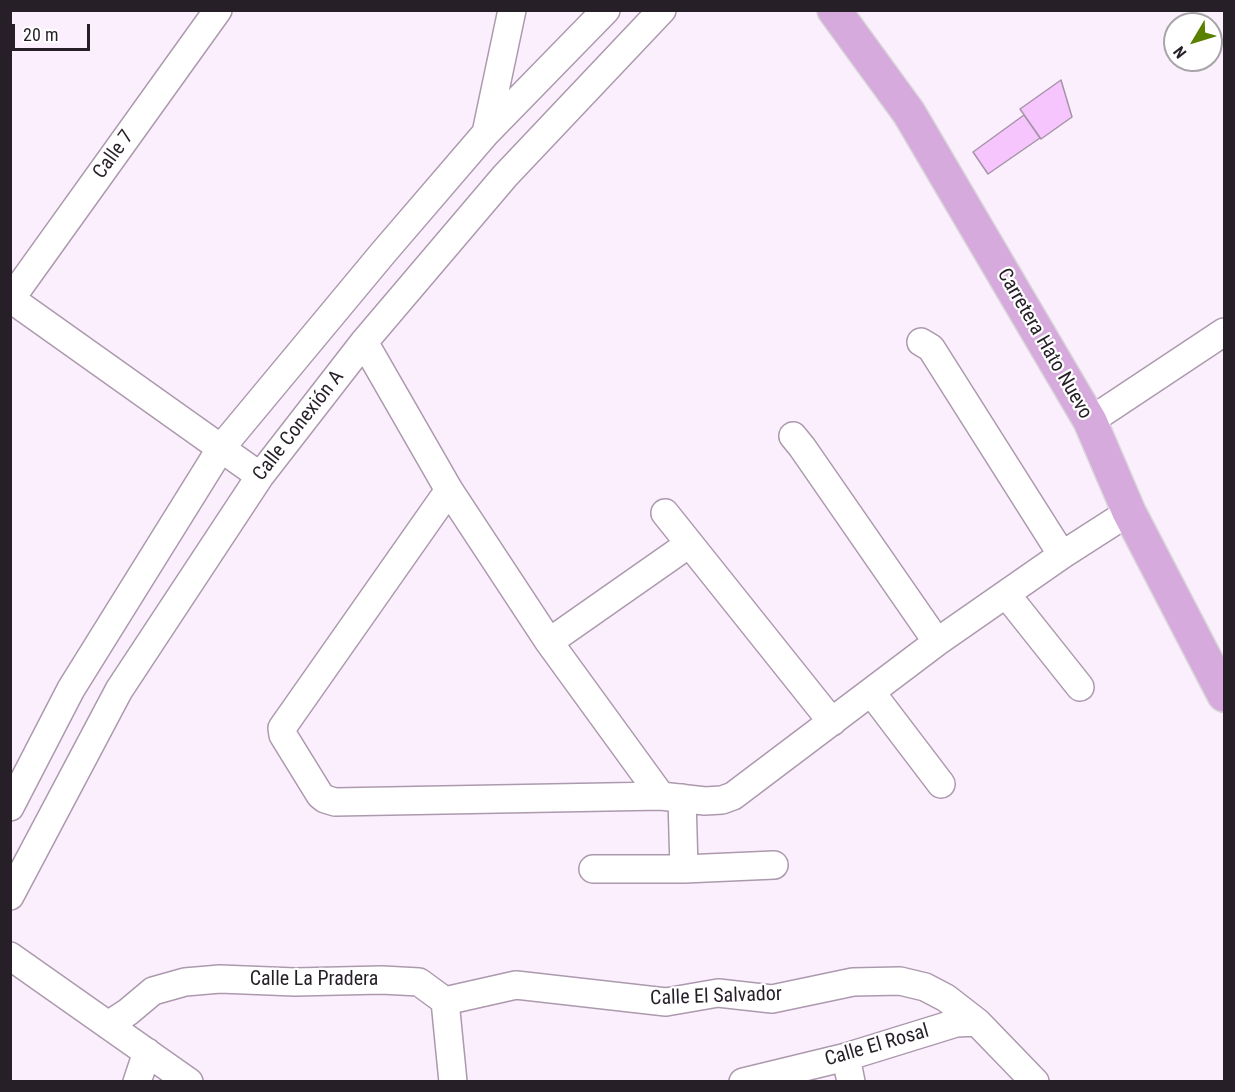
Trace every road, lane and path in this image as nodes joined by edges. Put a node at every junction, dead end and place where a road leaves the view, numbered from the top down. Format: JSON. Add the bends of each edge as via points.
{"nodes":[{"id":1,"x":218,"y":10,"type":"edge"},
{"id":2,"x":512,"y":10,"type":"edge"},
{"id":3,"x":606,"y":10,"type":"edge"},
{"id":4,"x":662,"y":10,"type":"edge"},
{"id":5,"x":834,"y":10,"type":"edge"},
{"id":6,"x":486,"y":133,"type":"junction"},
{"id":7,"x":11,"y":299,"type":"edge"},
{"id":8,"x":1224,"y":332,"type":"edge"},
{"id":9,"x":363,"y":342,"type":"junction"},
{"id":10,"x":921,"y":342,"type":"dead end"},
{"id":11,"x":1090,"y":421,"type":"junction"},
{"id":12,"x":792,"y":436,"type":"dead end"},
{"id":13,"x":221,"y":448,"type":"junction"},
{"id":14,"x":260,"y":476,"type":"junction"},
{"id":15,"x":449,"y":490,"type":"junction"},
{"id":16,"x":1129,"y":512,"type":"junction"},
{"id":17,"x":665,"y":513,"type":"dead end"},
{"id":18,"x":689,"y":544,"type":"junction"},
{"id":19,"x":1062,"y":555,"type":"junction"},
{"id":20,"x":1006,"y":594,"type":"junction"},
{"id":21,"x":549,"y":642,"type":"junction"},
{"id":22,"x":937,"y":642,"type":"junction"},
{"id":23,"x":1080,"y":687,"type":"dead end"},
{"id":24,"x":871,"y":692,"type":"junction"},
{"id":25,"x":1224,"y":695,"type":"edge"},
{"id":26,"x":832,"y":722,"type":"junction"},
{"id":27,"x":941,"y":784,"type":"dead end"},
{"id":28,"x":671,"y":797,"type":"junction"},
{"id":29,"x":10,"y":807,"type":"edge"},
{"id":30,"x":774,"y":865,"type":"dead end"},
{"id":31,"x":593,"y":869,"type":"dead end"},
{"id":32,"x":684,"y":869,"type":"junction"},
{"id":33,"x":10,"y":896,"type":"edge"},
{"id":34,"x":10,"y":956,"type":"edge"},
{"id":35,"x":445,"y":1001,"type":"junction"},
{"id":36,"x":976,"y":1022,"type":"junction"},
{"id":37,"x":108,"y":1024,"type":"junction"},
{"id":38,"x":147,"y":1052,"type":"junction"},
{"id":39,"x":848,"y":1069,"type":"edge"},
{"id":40,"x":137,"y":1082,"type":"edge"},
{"id":41,"x":189,"y":1082,"type":"edge"},
{"id":42,"x":453,"y":1082,"type":"edge"},
{"id":43,"x":743,"y":1082,"type":"edge"},
{"id":44,"x":1035,"y":1082,"type":"edge"}],
"edges":[{"from":1,"to":7,"type":"street","name":"Calle 7"},
{"from":2,"to":6,"type":"street"},
{"from":3,"to":6,"type":"street"},
{"from":4,"to":9,"type":"street","name":"Calle Conexión A","via":[[505,176]]},
{"from":5,"to":11,"type":"main road","name":"Carretera Hato Nuevo","via":[[909,113]]},
{"from":6,"to":13,"type":"street"},
{"from":7,"to":13,"type":"street"},
{"from":8,"to":11,"type":"street"},
{"from":9,"to":14,"type":"street","name":"Calle Conexión A"},
{"from":9,"to":15,"type":"street"},
{"from":10,"to":19,"type":"street","via":[[931,348]]},
{"from":11,"to":16,"type":"main road","name":"Carretera Hato Nuevo"},
{"from":12,"to":22,"type":"street"},
{"from":13,"to":14,"type":"street"},
{"from":13,"to":29,"type":"street","via":[[71,689]]},
{"from":14,"to":33,"type":"street","name":"Calle Conexión A","via":[[119,690]]},
{"from":15,"to":21,"type":"street"},
{"from":15,"to":28,"type":"street","via":[[282,728],[320,795],[334,802]]},
{"from":16,"to":19,"type":"street"},
{"from":16,"to":25,"type":"main road","name":"Carretera Hato Nuevo"},
{"from":17,"to":18,"type":"street"},
{"from":18,"to":21,"type":"street"},
{"from":18,"to":26,"type":"street"},
{"from":19,"to":20,"type":"street"},
{"from":20,"to":22,"type":"street"},
{"from":20,"to":23,"type":"street"},
{"from":21,"to":28,"type":"street"},
{"from":22,"to":24,"type":"street"},
{"from":24,"to":26,"type":"street"},
{"from":24,"to":27,"type":"street"},
{"from":26,"to":28,"type":"street","via":[[733,796],[705,801]]},
{"from":28,"to":32,"type":"street"},
{"from":30,"to":32,"type":"street"},
{"from":31,"to":32,"type":"street"},
{"from":34,"to":37,"type":"street"},
{"from":35,"to":36,"type":"street","name":"Calle El Salvador","via":[[516,985],[666,1002],[718,993],[772,999],[853,982],[900,981],[925,987],[946,998]]},
{"from":35,"to":37,"type":"street","name":"Calle La Pradera","via":[[419,982],[220,979],[185,982],[153,991]]},
{"from":35,"to":42,"type":"street"},
{"from":36,"to":39,"type":"street","name":"Calle El Rosal","via":[[956,1023]]},
{"from":36,"to":44,"type":"street","name":"Calle El Salvador"},
{"from":37,"to":38,"type":"street"},
{"from":38,"to":40,"type":"street"},
{"from":38,"to":41,"type":"street"},
{"from":39,"to":43,"type":"street","name":"Calle El Rosal"}]}
